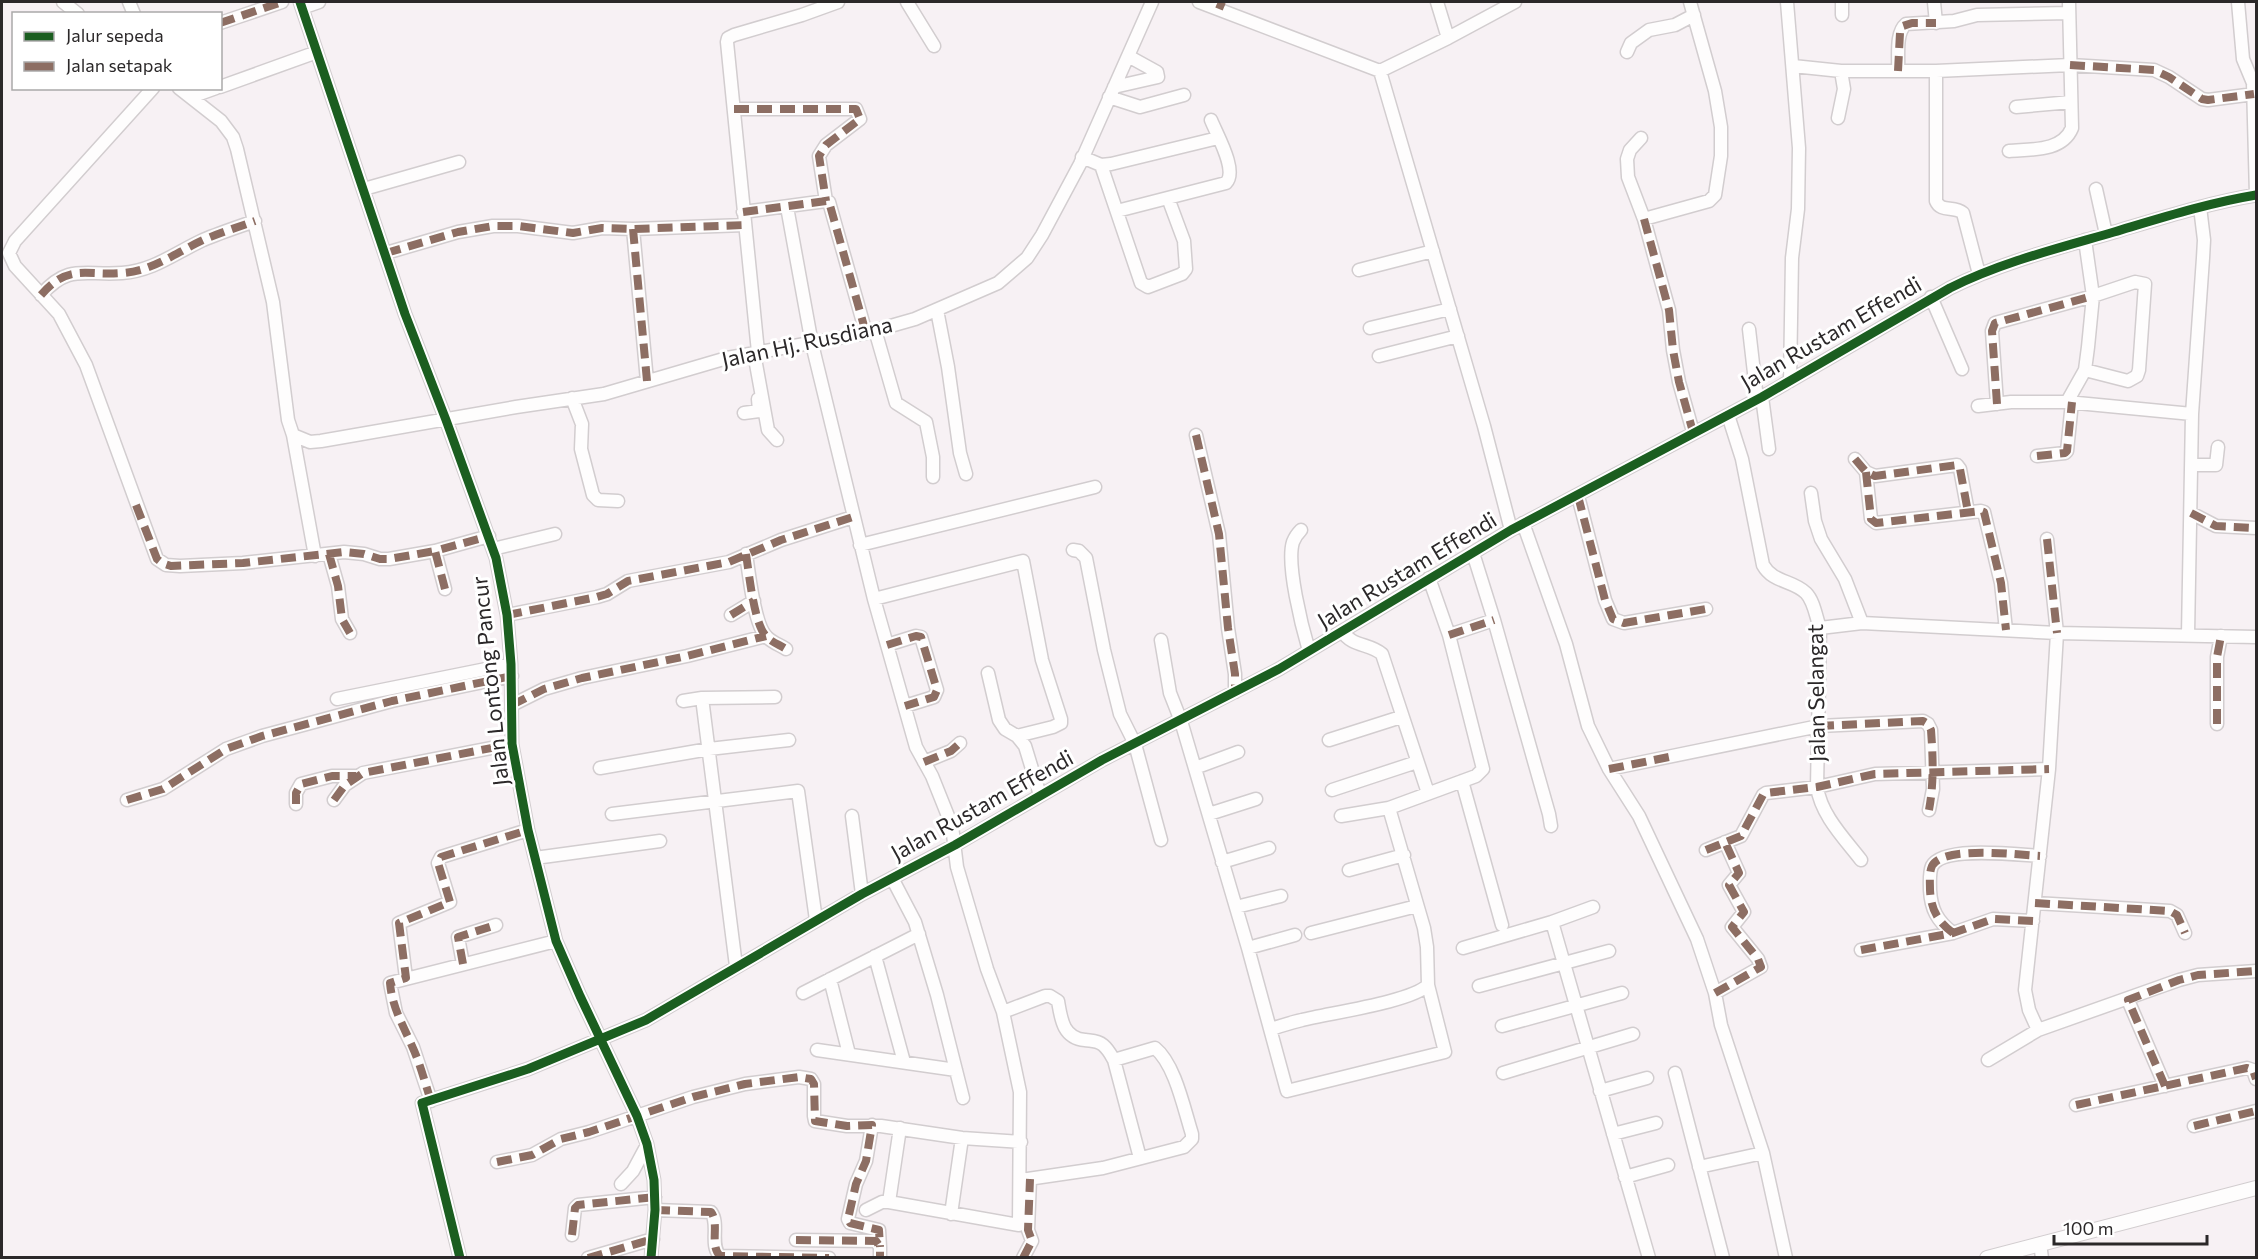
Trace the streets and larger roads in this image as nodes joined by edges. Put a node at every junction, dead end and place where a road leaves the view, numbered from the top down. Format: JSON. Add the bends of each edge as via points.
{"nodes":[{"id":1,"x":63,"y":2,"type":"edge"},
{"id":2,"x":282,"y":2,"type":"edge"},
{"id":3,"x":319,"y":2,"type":"edge"},
{"id":4,"x":838,"y":2,"type":"edge"},
{"id":5,"x":906,"y":2,"type":"edge"},
{"id":6,"x":1152,"y":2,"type":"edge"},
{"id":7,"x":1199,"y":2,"type":"edge"},
{"id":8,"x":1437,"y":2,"type":"edge"},
{"id":9,"x":1515,"y":2,"type":"edge"},
{"id":10,"x":1690,"y":2,"type":"edge"},
{"id":11,"x":1787,"y":2,"type":"edge"},
{"id":12,"x":1842,"y":2,"type":"edge"},
{"id":13,"x":1934,"y":2,"type":"edge"},
{"id":14,"x":2238,"y":2,"type":"edge"},
{"id":15,"x":301,"y":5,"type":"edge"},
{"id":16,"x":1220,"y":5,"type":"edge"},
{"id":17,"x":2069,"y":7,"type":"edge"},
{"id":18,"x":76,"y":12,"type":"edge"},
{"id":19,"x":1694,"y":15,"type":"junction"},
{"id":20,"x":1842,"y":15,"type":"dead end"},
{"id":21,"x":222,"y":22,"type":"edge"},
{"id":22,"x":1936,"y":22,"type":"junction"},
{"id":23,"x":1448,"y":39,"type":"junction"},
{"id":24,"x":934,"y":46,"type":"dead end"},
{"id":25,"x":317,"y":52,"type":"junction"},
{"id":26,"x":1627,"y":52,"type":"dead end"},
{"id":27,"x":1128,"y":56,"type":"junction"},
{"id":28,"x":2070,"y":65,"type":"junction"},
{"id":29,"x":1793,"y":66,"type":"junction"},
{"id":30,"x":1936,"y":70,"type":"junction"},
{"id":31,"x":1380,"y":71,"type":"junction"},
{"id":32,"x":1841,"y":71,"type":"junction"},
{"id":33,"x":1898,"y":71,"type":"junction"},
{"id":34,"x":222,"y":86,"type":"edge"},
{"id":35,"x":151,"y":90,"type":"edge"},
{"id":36,"x":182,"y":90,"type":"edge"},
{"id":37,"x":210,"y":90,"type":"edge"},
{"id":38,"x":1112,"y":92,"type":"junction"},
{"id":39,"x":2254,"y":94,"type":"junction"},
{"id":40,"x":1184,"y":95,"type":"dead end"},
{"id":41,"x":191,"y":97,"type":"junction"},
{"id":42,"x":2072,"y":102,"type":"junction"},
{"id":43,"x":2016,"y":107,"type":"dead end"},
{"id":44,"x":734,"y":109,"type":"junction"},
{"id":45,"x":1838,"y":118,"type":"dead end"},
{"id":46,"x":1211,"y":120,"type":"dead end"},
{"id":47,"x":1218,"y":138,"type":"junction"},
{"id":48,"x":1641,"y":138,"type":"dead end"},
{"id":49,"x":2009,"y":151,"type":"dead end"},
{"id":50,"x":1082,"y":158,"type":"junction"},
{"id":51,"x":459,"y":162,"type":"dead end"},
{"id":52,"x":1101,"y":165,"type":"junction"},
{"id":53,"x":363,"y":189,"type":"junction"},
{"id":54,"x":2096,"y":189,"type":"dead end"},
{"id":55,"x":2256,"y":195,"type":"edge"},
{"id":56,"x":1168,"y":198,"type":"junction"},
{"id":57,"x":826,"y":201,"type":"junction"},
{"id":58,"x":788,"y":207,"type":"junction"},
{"id":59,"x":2200,"y":207,"type":"junction"},
{"id":60,"x":1117,"y":211,"type":"junction"},
{"id":61,"x":743,"y":212,"type":"junction"},
{"id":62,"x":1644,"y":219,"type":"junction"},
{"id":63,"x":255,"y":220,"type":"junction"},
{"id":64,"x":745,"y":225,"type":"junction"},
{"id":65,"x":633,"y":229,"type":"junction"},
{"id":66,"x":2106,"y":234,"type":"junction"},
{"id":67,"x":2085,"y":240,"type":"junction"},
{"id":68,"x":1433,"y":251,"type":"junction"},
{"id":69,"x":386,"y":253,"type":"junction"},
{"id":70,"x":1359,"y":270,"type":"dead end"},
{"id":71,"x":1979,"y":274,"type":"junction"},
{"id":72,"x":41,"y":295,"type":"junction"},
{"id":73,"x":1931,"y":297,"type":"junction"},
{"id":74,"x":2092,"y":297,"type":"junction"},
{"id":75,"x":1450,"y":309,"type":"junction"},
{"id":76,"x":937,"y":310,"type":"junction"},
{"id":77,"x":1370,"y":328,"type":"dead end"},
{"id":78,"x":1749,"y":329,"type":"dead end"},
{"id":79,"x":871,"y":331,"type":"junction"},
{"id":80,"x":1458,"y":336,"type":"junction"},
{"id":81,"x":812,"y":344,"type":"junction"},
{"id":82,"x":754,"y":353,"type":"junction"},
{"id":83,"x":1379,"y":356,"type":"dead end"},
{"id":84,"x":1962,"y":369,"type":"dead end"},
{"id":85,"x":2085,"y":370,"type":"junction"},
{"id":86,"x":647,"y":381,"type":"junction"},
{"id":87,"x":1790,"y":381,"type":"junction"},
{"id":88,"x":572,"y":398,"type":"junction"},
{"id":89,"x":1759,"y":398,"type":"junction"},
{"id":90,"x":2070,"y":402,"type":"junction"},
{"id":91,"x":1997,"y":404,"type":"junction"},
{"id":92,"x":1978,"y":406,"type":"dead end"},
{"id":93,"x":744,"y":413,"type":"dead end"},
{"id":94,"x":2192,"y":414,"type":"junction"},
{"id":95,"x":1728,"y":415,"type":"junction"},
{"id":96,"x":446,"y":420,"type":"junction"},
{"id":97,"x":1694,"y":432,"type":"junction"},
{"id":98,"x":294,"y":435,"type":"junction"},
{"id":99,"x":1196,"y":435,"type":"dead end"},
{"id":100,"x":777,"y":440,"type":"dead end"},
{"id":101,"x":2218,"y":447,"type":"dead end"},
{"id":102,"x":1769,"y":450,"type":"dead end"},
{"id":103,"x":2037,"y":456,"type":"dead end"},
{"id":104,"x":1855,"y":459,"type":"dead end"},
{"id":105,"x":2191,"y":465,"type":"junction"},
{"id":106,"x":1866,"y":472,"type":"junction"},
{"id":107,"x":966,"y":474,"type":"dead end"},
{"id":108,"x":933,"y":477,"type":"dead end"},
{"id":109,"x":1095,"y":487,"type":"dead end"},
{"id":110,"x":1811,"y":493,"type":"dead end"},
{"id":111,"x":1578,"y":496,"type":"junction"},
{"id":112,"x":618,"y":501,"type":"dead end"},
{"id":113,"x":1968,"y":513,"type":"junction"},
{"id":114,"x":2191,"y":513,"type":"junction"},
{"id":115,"x":853,"y":517,"type":"junction"},
{"id":116,"x":1523,"y":524,"type":"junction"},
{"id":117,"x":2256,"y":528,"type":"edge"},
{"id":118,"x":1301,"y":530,"type":"dead end"},
{"id":119,"x":1511,"y":530,"type":"junction"},
{"id":120,"x":555,"y":534,"type":"dead end"},
{"id":121,"x":489,"y":536,"type":"junction"},
{"id":122,"x":2047,"y":539,"type":"dead end"},
{"id":123,"x":860,"y":545,"type":"junction"},
{"id":124,"x":493,"y":549,"type":"junction"},
{"id":125,"x":1073,"y":550,"type":"dead end"},
{"id":126,"x":435,"y":551,"type":"junction"},
{"id":127,"x":1473,"y":553,"type":"junction"},
{"id":128,"x":329,"y":554,"type":"junction"},
{"id":129,"x":746,"y":554,"type":"junction"},
{"id":130,"x":315,"y":556,"type":"junction"},
{"id":131,"x":1429,"y":578,"type":"junction"},
{"id":132,"x":444,"y":589,"type":"dead end"},
{"id":133,"x":873,"y":595,"type":"junction"},
{"id":134,"x":754,"y":601,"type":"junction"},
{"id":135,"x":1706,"y":609,"type":"dead end"},
{"id":136,"x":507,"y":615,"type":"junction"},
{"id":137,"x":731,"y":615,"type":"dead end"},
{"id":138,"x":1494,"y":620,"type":"junction"},
{"id":139,"x":1862,"y":623,"type":"junction"},
{"id":140,"x":762,"y":628,"type":"junction"},
{"id":141,"x":1820,"y":628,"type":"junction"},
{"id":142,"x":2006,"y":630,"type":"junction"},
{"id":143,"x":1342,"y":632,"type":"junction"},
{"id":144,"x":350,"y":633,"type":"dead end"},
{"id":145,"x":2057,"y":633,"type":"junction"},
{"id":146,"x":1449,"y":634,"type":"junction"},
{"id":147,"x":2188,"y":635,"type":"junction"},
{"id":148,"x":2222,"y":636,"type":"junction"},
{"id":149,"x":2256,"y":637,"type":"edge"},
{"id":150,"x":1161,"y":640,"type":"dead end"},
{"id":151,"x":887,"y":645,"type":"junction"},
{"id":152,"x":786,"y":649,"type":"dead end"},
{"id":153,"x":1309,"y":651,"type":"junction"},
{"id":154,"x":511,"y":673,"type":"junction"},
{"id":155,"x":988,"y":673,"type":"dead end"},
{"id":156,"x":1235,"y":692,"type":"junction"},
{"id":157,"x":775,"y":697,"type":"dead end"},
{"id":158,"x":702,"y":698,"type":"junction"},
{"id":159,"x":337,"y":699,"type":"dead end"},
{"id":160,"x":683,"y":701,"type":"dead end"},
{"id":161,"x":512,"y":702,"type":"junction"},
{"id":162,"x":905,"y":706,"type":"junction"},
{"id":163,"x":1401,"y":717,"type":"junction"},
{"id":164,"x":1180,"y":721,"type":"junction"},
{"id":165,"x":2217,"y":724,"type":"dead end"},
{"id":166,"x":1819,"y":726,"type":"junction"},
{"id":167,"x":1017,"y":736,"type":"junction"},
{"id":168,"x":789,"y":740,"type":"dead end"},
{"id":169,"x":1329,"y":740,"type":"dead end"},
{"id":170,"x":960,"y":743,"type":"dead end"},
{"id":171,"x":512,"y":744,"type":"junction"},
{"id":172,"x":1135,"y":744,"type":"junction"},
{"id":173,"x":709,"y":749,"type":"junction"},
{"id":174,"x":1238,"y":753,"type":"dead end"},
{"id":175,"x":924,"y":762,"type":"junction"},
{"id":176,"x":1417,"y":762,"type":"junction"},
{"id":177,"x":600,"y":768,"type":"dead end"},
{"id":178,"x":1195,"y":768,"type":"junction"},
{"id":179,"x":1610,"y":769,"type":"junction"},
{"id":180,"x":2049,"y":769,"type":"junction"},
{"id":181,"x":1933,"y":772,"type":"junction"},
{"id":182,"x":356,"y":776,"type":"junction"},
{"id":183,"x":1462,"y":781,"type":"junction"},
{"id":184,"x":1817,"y":787,"type":"junction"},
{"id":185,"x":1332,"y":790,"type":"dead end"},
{"id":186,"x":1428,"y":793,"type":"junction"},
{"id":187,"x":1040,"y":795,"type":"junction"},
{"id":188,"x":1257,"y":799,"type":"dead end"},
{"id":189,"x":127,"y":800,"type":"dead end"},
{"id":190,"x":334,"y":800,"type":"dead end"},
{"id":191,"x":716,"y":801,"type":"junction"},
{"id":192,"x":296,"y":804,"type":"dead end"},
{"id":193,"x":1389,"y":808,"type":"junction"},
{"id":194,"x":1929,"y":810,"type":"dead end"},
{"id":195,"x":612,"y":814,"type":"dead end"},
{"id":196,"x":1209,"y":814,"type":"junction"},
{"id":197,"x":852,"y":816,"type":"dead end"},
{"id":198,"x":1341,"y":816,"type":"dead end"},
{"id":199,"x":1551,"y":826,"type":"dead end"},
{"id":200,"x":528,"y":830,"type":"junction"},
{"id":201,"x":1161,"y":840,"type":"dead end"},
{"id":202,"x":660,"y":841,"type":"dead end"},
{"id":203,"x":1725,"y":842,"type":"junction"},
{"id":204,"x":956,"y":845,"type":"junction"},
{"id":205,"x":1269,"y":848,"type":"dead end"},
{"id":206,"x":1706,"y":850,"type":"dead end"},
{"id":207,"x":1404,"y":855,"type":"junction"},
{"id":208,"x":2040,"y":856,"type":"junction"},
{"id":209,"x":535,"y":858,"type":"junction"},
{"id":210,"x":1861,"y":860,"type":"dead end"},
{"id":211,"x":1222,"y":862,"type":"junction"},
{"id":212,"x":1349,"y":870,"type":"dead end"},
{"id":213,"x":892,"y":878,"type":"junction"},
{"id":214,"x":862,"y":894,"type":"junction"},
{"id":215,"x":1281,"y":896,"type":"dead end"},
{"id":216,"x":2035,"y":903,"type":"junction"},
{"id":217,"x":1417,"y":906,"type":"junction"},
{"id":218,"x":1593,"y":907,"type":"dead end"},
{"id":219,"x":1236,"y":908,"type":"junction"},
{"id":220,"x":816,"y":920,"type":"junction"},
{"id":221,"x":2033,"y":921,"type":"junction"},
{"id":222,"x":1552,"y":922,"type":"junction"},
{"id":223,"x":496,"y":925,"type":"dead end"},
{"id":224,"x":1502,"y":925,"type":"dead end"},
{"id":225,"x":1311,"y":933,"type":"dead end"},
{"id":226,"x":1953,"y":933,"type":"junction"},
{"id":227,"x":2185,"y":933,"type":"dead end"},
{"id":228,"x":919,"y":934,"type":"junction"},
{"id":229,"x":1295,"y":935,"type":"dead end"},
{"id":230,"x":556,"y":941,"type":"junction"},
{"id":231,"x":1248,"y":948,"type":"junction"},
{"id":232,"x":1463,"y":948,"type":"dead end"},
{"id":233,"x":1861,"y":950,"type":"dead end"},
{"id":234,"x":1609,"y":951,"type":"dead end"},
{"id":235,"x":875,"y":956,"type":"junction"},
{"id":236,"x":1564,"y":963,"type":"junction"},
{"id":237,"x":463,"y":964,"type":"junction"},
{"id":238,"x":736,"y":966,"type":"junction"},
{"id":239,"x":2256,"y":971,"type":"edge"},
{"id":240,"x":406,"y":978,"type":"junction"},
{"id":241,"x":830,"y":979,"type":"junction"},
{"id":242,"x":1428,"y":985,"type":"junction"},
{"id":243,"x":1479,"y":986,"type":"dead end"},
{"id":244,"x":803,"y":993,"type":"dead end"},
{"id":245,"x":1622,"y":993,"type":"dead end"},
{"id":246,"x":1715,"y":993,"type":"junction"},
{"id":247,"x":2128,"y":1000,"type":"junction"},
{"id":248,"x":1576,"y":1005,"type":"junction"},
{"id":249,"x":1003,"y":1012,"type":"junction"},
{"id":250,"x":1502,"y":1026,"type":"dead end"},
{"id":251,"x":1270,"y":1029,"type":"junction"},
{"id":252,"x":2038,"y":1030,"type":"junction"},
{"id":253,"x":1633,"y":1034,"type":"dead end"},
{"id":254,"x":602,"y":1040,"type":"junction"},
{"id":255,"x":1588,"y":1048,"type":"junction"},
{"id":256,"x":817,"y":1050,"type":"dead end"},
{"id":257,"x":849,"y":1054,"type":"junction"},
{"id":258,"x":1114,"y":1060,"type":"junction"},
{"id":259,"x":1988,"y":1060,"type":"dead end"},
{"id":260,"x":904,"y":1062,"type":"junction"},
{"id":261,"x":956,"y":1070,"type":"junction"},
{"id":262,"x":1503,"y":1073,"type":"dead end"},
{"id":263,"x":1675,"y":1073,"type":"dead end"},
{"id":264,"x":1647,"y":1078,"type":"dead end"},
{"id":265,"x":2256,"y":1078,"type":"edge"},
{"id":266,"x":2165,"y":1086,"type":"junction"},
{"id":267,"x":1600,"y":1091,"type":"junction"},
{"id":268,"x":963,"y":1098,"type":"dead end"},
{"id":269,"x":430,"y":1101,"type":"junction"},
{"id":270,"x":2076,"y":1105,"type":"dead end"},
{"id":271,"x":2256,"y":1111,"type":"edge"},
{"id":272,"x":637,"y":1116,"type":"junction"},
{"id":273,"x":1656,"y":1123,"type":"dead end"},
{"id":274,"x":872,"y":1125,"type":"junction"},
{"id":275,"x":2194,"y":1126,"type":"dead end"},
{"id":276,"x":900,"y":1128,"type":"junction"},
{"id":277,"x":1613,"y":1134,"type":"junction"},
{"id":278,"x":962,"y":1138,"type":"junction"},
{"id":279,"x":1021,"y":1142,"type":"junction"},
{"id":280,"x":647,"y":1145,"type":"junction"},
{"id":281,"x":1763,"y":1153,"type":"junction"},
{"id":282,"x":1140,"y":1158,"type":"junction"},
{"id":283,"x":497,"y":1162,"type":"dead end"},
{"id":284,"x":1668,"y":1165,"type":"dead end"},
{"id":285,"x":1699,"y":1167,"type":"junction"},
{"id":286,"x":1626,"y":1177,"type":"junction"},
{"id":287,"x":1025,"y":1179,"type":"junction"},
{"id":288,"x":621,"y":1184,"type":"dead end"},
{"id":289,"x":2256,"y":1188,"type":"edge"},
{"id":290,"x":889,"y":1202,"type":"junction"},
{"id":291,"x":655,"y":1204,"type":"junction"},
{"id":292,"x":866,"y":1210,"type":"dead end"},
{"id":293,"x":951,"y":1214,"type":"junction"},
{"id":294,"x":572,"y":1235,"type":"dead end"},
{"id":295,"x":653,"y":1239,"type":"junction"},
{"id":296,"x":796,"y":1240,"type":"dead end"},
{"id":297,"x":2041,"y":1250,"type":"edge"},
{"id":298,"x":880,"y":1252,"type":"edge"},
{"id":299,"x":460,"y":1257,"type":"edge"},
{"id":300,"x":588,"y":1257,"type":"edge"},
{"id":301,"x":651,"y":1257,"type":"edge"},
{"id":302,"x":740,"y":1257,"type":"edge"},
{"id":303,"x":805,"y":1257,"type":"edge"},
{"id":304,"x":829,"y":1257,"type":"edge"},
{"id":305,"x":1023,"y":1257,"type":"edge"},
{"id":306,"x":1649,"y":1257,"type":"edge"},
{"id":307,"x":1724,"y":1257,"type":"edge"},
{"id":308,"x":1786,"y":1257,"type":"edge"},
{"id":309,"x":1987,"y":1257,"type":"edge"}],
"edges":[{"from":1,"to":18,"type":"street"},
{"from":2,"to":21,"type":"street"},
{"from":3,"to":15,"type":"street"},
{"from":4,"to":44,"type":"street","via":[[728,38]]},
{"from":5,"to":24,"type":"street"},
{"from":6,"to":27,"type":"street","name":"Jalan Hj. Rusdiana"},
{"from":7,"to":16,"type":"street"},
{"from":8,"to":23,"type":"street"},
{"from":9,"to":23,"type":"street"},
{"from":10,"to":19,"type":"street"},
{"from":11,"to":29,"type":"street"},
{"from":12,"to":20,"type":"street"},
{"from":13,"to":22,"type":"street"},
{"from":14,"to":39,"type":"street","via":[[2242,50]]},
{"from":15,"to":25,"type":"street","name":"Jalan Lontong Pancur"},
{"from":16,"to":31,"type":"street"},
{"from":17,"to":22,"type":"street"},
{"from":17,"to":28,"type":"street"},
{"from":19,"to":26,"type":"street","via":[[1675,25],[1648,30],[1631,43]]},
{"from":19,"to":62,"type":"street","via":[[1721,127],[1715,195],[1709,201]]},
{"from":22,"to":33,"type":"street","via":[[1903,26]]},
{"from":23,"to":31,"type":"street"},
{"from":25,"to":34,"type":"street"},
{"from":25,"to":53,"type":"street","name":"Jalan Lontong Pancur"},
{"from":27,"to":38,"type":"street","name":"Jalan Hj. Rusdiana"},
{"from":27,"to":38,"type":"street","via":[[1157,72],[1158,77]]},
{"from":28,"to":30,"type":"street"},
{"from":28,"to":39,"type":"street","via":[[2154,70],[2208,100]]},
{"from":28,"to":42,"type":"street"},
{"from":29,"to":32,"type":"street"},
{"from":29,"to":87,"type":"street","via":[[1799,148]]},
{"from":30,"to":33,"type":"street"},
{"from":30,"to":71,"type":"street","via":[[1936,201],[1943,209],[1963,213]]},
{"from":31,"to":68,"type":"street"},
{"from":32,"to":33,"type":"street"},
{"from":32,"to":45,"type":"street","via":[[1844,89]]},
{"from":35,"to":72,"type":"street","via":[[11,247],[11,261]]},
{"from":36,"to":41,"type":"street"},
{"from":37,"to":41,"type":"street"},
{"from":38,"to":40,"type":"street","via":[[1140,107]]},
{"from":38,"to":50,"type":"street","name":"Jalan Hj. Rusdiana"},
{"from":39,"to":55,"type":"street"},
{"from":41,"to":63,"type":"street","via":[[217,117],[233,138]]},
{"from":42,"to":43,"type":"street"},
{"from":42,"to":49,"type":"street","via":[[2072,128],[2061,142]]},
{"from":44,"to":57,"type":"street","via":[[856,109],[859,120],[826,144],[819,156]]},
{"from":44,"to":61,"type":"street"},
{"from":46,"to":47,"type":"street"},
{"from":47,"to":52,"type":"street"},
{"from":47,"to":56,"type":"street","via":[[1231,172],[1229,180]]},
{"from":48,"to":62,"type":"street","via":[[1627,159],[1628,177]]},
{"from":50,"to":52,"type":"street"},
{"from":50,"to":76,"type":"street","name":"Jalan Hj. Rusdiana","via":[[1042,235],[1014,272]]},
{"from":51,"to":53,"type":"street"},
{"from":52,"to":60,"type":"street"},
{"from":53,"to":69,"type":"street","name":"Jalan Lontong Pancur"},
{"from":54,"to":66,"type":"street"},
{"from":55,"to":59,"type":"street","name":"Jalan Rustam Effendi"},
{"from":56,"to":60,"type":"street"},
{"from":56,"to":60,"type":"street","via":[[1188,264],[1182,274],[1153,287],[1141,283]]},
{"from":57,"to":58,"type":"street"},
{"from":57,"to":79,"type":"street"},
{"from":58,"to":61,"type":"street"},
{"from":58,"to":81,"type":"street"},
{"from":59,"to":66,"type":"street","name":"Jalan Rustam Effendi"},
{"from":59,"to":94,"type":"street","via":[[2204,240]]},
{"from":61,"to":64,"type":"street"},
{"from":62,"to":97,"type":"street","via":[[1669,310],[1679,382]]},
{"from":63,"to":72,"type":"street","via":[[143,269],[64,275]]},
{"from":63,"to":98,"type":"street","via":[[273,302],[288,420]]},
{"from":64,"to":65,"type":"street"},
{"from":64,"to":82,"type":"street"},
{"from":65,"to":69,"type":"street","via":[[602,228],[573,233],[493,226]]},
{"from":65,"to":86,"type":"street"},
{"from":66,"to":67,"type":"street","name":"Jalan Rustam Effendi"},
{"from":67,"to":71,"type":"street","name":"Jalan Rustam Effendi"},
{"from":67,"to":74,"type":"street"},
{"from":68,"to":70,"type":"street"},
{"from":68,"to":75,"type":"street"},
{"from":69,"to":96,"type":"street","name":"Jalan Lontong Pancur"},
{"from":71,"to":73,"type":"street","name":"Jalan Rustam Effendi"},
{"from":72,"to":130,"type":"street","via":[[58,314],[86,365],[136,504],[162,563],[180,566]]},
{"from":73,"to":84,"type":"street"},
{"from":73,"to":87,"type":"street","name":"Jalan Rustam Effendi"},
{"from":74,"to":85,"type":"street"},
{"from":74,"to":85,"type":"street","via":[[2135,282],[2146,287],[2137,376],[2128,381]]},
{"from":74,"to":91,"type":"street","via":[[1995,323],[1992,331]]},
{"from":75,"to":77,"type":"street"},
{"from":75,"to":80,"type":"street"},
{"from":76,"to":79,"type":"street","name":"Jalan Hj. Rusdiana"},
{"from":76,"to":107,"type":"street"},
{"from":78,"to":89,"type":"street"},
{"from":79,"to":81,"type":"street","name":"Jalan Hj. Rusdiana"},
{"from":79,"to":108,"type":"street","via":[[896,403],[926,422]]},
{"from":80,"to":83,"type":"street"},
{"from":80,"to":119,"type":"street"},
{"from":81,"to":82,"type":"street","name":"Jalan Hj. Rusdiana"},
{"from":81,"to":115,"type":"street"},
{"from":82,"to":86,"type":"street","name":"Jalan Hj. Rusdiana"},
{"from":82,"to":93,"type":"street","via":[[759,411]]},
{"from":82,"to":100,"type":"street","via":[[768,430]]},
{"from":85,"to":90,"type":"street"},
{"from":86,"to":88,"type":"street","name":"Jalan Hj. Rusdiana","via":[[604,394]]},
{"from":87,"to":89,"type":"street","name":"Jalan Rustam Effendi"},
{"from":88,"to":96,"type":"street","name":"Jalan Hj. Rusdiana"},
{"from":88,"to":112,"type":"street","via":[[582,424],[581,448],[593,495],[598,500]]},
{"from":89,"to":95,"type":"street","name":"Jalan Rustam Effendi"},
{"from":89,"to":102,"type":"street"},
{"from":90,"to":91,"type":"street"},
{"from":90,"to":94,"type":"street"},
{"from":90,"to":103,"type":"street","via":[[2067,451]]},
{"from":91,"to":92,"type":"street"},
{"from":94,"to":105,"type":"street"},
{"from":95,"to":97,"type":"street","name":"Jalan Rustam Effendi"},
{"from":95,"to":141,"type":"street","name":"Jalan Selangat","via":[[1742,459],[1763,565],[1773,577],[1807,594]]},
{"from":96,"to":98,"type":"street","name":"Jalan Hj. Rusdiana","via":[[321,441],[310,442]]},
{"from":96,"to":121,"type":"street","name":"Jalan Lontong Pancur"},
{"from":97,"to":111,"type":"street","name":"Jalan Rustam Effendi"},
{"from":98,"to":130,"type":"street"},
{"from":99,"to":156,"type":"street","via":[[1219,534]]},
{"from":101,"to":105,"type":"street","via":[[2216,465]]},
{"from":104,"to":106,"type":"street"},
{"from":105,"to":114,"type":"street"},
{"from":106,"to":113,"type":"street","via":[[1883,476],[1957,465]]},
{"from":106,"to":113,"type":"street","via":[[1871,519],[1876,523]]},
{"from":109,"to":123,"type":"street"},
{"from":110,"to":139,"type":"street","via":[[1821,539],[1845,579]]},
{"from":111,"to":116,"type":"street","name":"Jalan Rustam Effendi"},
{"from":111,"to":135,"type":"street","via":[[1613,619],[1624,623]]},
{"from":113,"to":142,"type":"street","via":[[1983,511],[1986,517],[2001,583]]},
{"from":114,"to":117,"type":"street","via":[[2216,526]]},
{"from":114,"to":147,"type":"street"},
{"from":115,"to":123,"type":"street"},
{"from":115,"to":129,"type":"street"},
{"from":116,"to":119,"type":"street","name":"Jalan Rustam Effendi"},
{"from":116,"to":179,"type":"street","via":[[1566,644],[1588,726]]},
{"from":118,"to":153,"type":"street","via":[[1292,545],[1293,568]]},
{"from":119,"to":127,"type":"street","name":"Jalan Rustam Effendi"},
{"from":120,"to":124,"type":"street"},
{"from":121,"to":124,"type":"street","name":"Jalan Lontong Pancur"},
{"from":121,"to":126,"type":"street"},
{"from":122,"to":145,"type":"street"},
{"from":123,"to":133,"type":"street"},
{"from":124,"to":136,"type":"street","name":"Jalan Lontong Pancur"},
{"from":125,"to":172,"type":"street","via":[[1086,558],[1120,714]]},
{"from":126,"to":128,"type":"street","via":[[389,559],[356,553]]},
{"from":126,"to":132,"type":"street"},
{"from":127,"to":131,"type":"street","name":"Jalan Rustam Effendi"},
{"from":127,"to":138,"type":"street"},
{"from":128,"to":130,"type":"street"},
{"from":128,"to":144,"type":"street","via":[[342,620]]},
{"from":129,"to":134,"type":"street"},
{"from":129,"to":136,"type":"street","via":[[715,566],[628,581],[597,597]]},
{"from":131,"to":143,"type":"street","name":"Jalan Rustam Effendi"},
{"from":131,"to":146,"type":"street"},
{"from":133,"to":151,"type":"street"},
{"from":133,"to":167,"type":"street","via":[[1023,561],[1042,660],[1061,719],[1053,727]]},
{"from":134,"to":137,"type":"street"},
{"from":134,"to":140,"type":"street"},
{"from":136,"to":154,"type":"street","name":"Jalan Lontong Pancur"},
{"from":138,"to":146,"type":"street"},
{"from":138,"to":199,"type":"street"},
{"from":139,"to":141,"type":"street"},
{"from":139,"to":142,"type":"street"},
{"from":140,"to":152,"type":"street"},
{"from":140,"to":161,"type":"street","via":[[687,656],[582,678]]},
{"from":141,"to":166,"type":"street","name":"Jalan Selangat"},
{"from":142,"to":145,"type":"street"},
{"from":143,"to":153,"type":"street","name":"Jalan Rustam Effendi"},
{"from":143,"to":163,"type":"street","via":[[1352,642],[1382,654]]},
{"from":145,"to":147,"type":"street"},
{"from":145,"to":180,"type":"street"},
{"from":146,"to":183,"type":"street","via":[[1483,769]]},
{"from":147,"to":148,"type":"street"},
{"from":148,"to":149,"type":"street"},
{"from":148,"to":165,"type":"street","via":[[2217,657]]},
{"from":150,"to":164,"type":"street","via":[[1170,693]]},
{"from":151,"to":162,"type":"street"},
{"from":151,"to":162,"type":"street","via":[[921,637],[937,690],[933,697]]},
{"from":153,"to":156,"type":"street","name":"Jalan Rustam Effendi"},
{"from":154,"to":159,"type":"street"},
{"from":154,"to":161,"type":"street","name":"Jalan Lontong Pancur"},
{"from":154,"to":189,"type":"street","via":[[262,736],[226,749],[163,789]]},
{"from":155,"to":167,"type":"street","via":[[999,720]]},
{"from":156,"to":164,"type":"street","name":"Jalan Rustam Effendi"},
{"from":157,"to":158,"type":"street"},
{"from":158,"to":160,"type":"street"},
{"from":158,"to":173,"type":"street"},
{"from":161,"to":171,"type":"street","name":"Jalan Lontong Pancur"},
{"from":162,"to":175,"type":"street"},
{"from":163,"to":169,"type":"street"},
{"from":163,"to":176,"type":"street"},
{"from":164,"to":172,"type":"street","name":"Jalan Rustam Effendi"},
{"from":164,"to":178,"type":"street"},
{"from":166,"to":179,"type":"street"},
{"from":166,"to":181,"type":"street","via":[[1923,721],[1931,730]]},
{"from":166,"to":184,"type":"street","name":"Jalan Selangat"},
{"from":167,"to":187,"type":"street","via":[[1025,746]]},
{"from":168,"to":173,"type":"street"},
{"from":170,"to":175,"type":"street"},
{"from":171,"to":182,"type":"street"},
{"from":171,"to":200,"type":"street","name":"Jalan Lontong Pancur"},
{"from":172,"to":187,"type":"street","name":"Jalan Rustam Effendi"},
{"from":172,"to":201,"type":"street"},
{"from":173,"to":177,"type":"street"},
{"from":173,"to":191,"type":"street"},
{"from":174,"to":178,"type":"street"},
{"from":175,"to":204,"type":"street","via":[[952,826]]},
{"from":176,"to":185,"type":"street"},
{"from":176,"to":186,"type":"street"},
{"from":178,"to":196,"type":"street"},
{"from":179,"to":246,"type":"street","via":[[1639,816],[1697,939]]},
{"from":180,"to":181,"type":"street"},
{"from":180,"to":208,"type":"street"},
{"from":181,"to":184,"type":"street","via":[[1875,774]]},
{"from":181,"to":194,"type":"street"},
{"from":182,"to":190,"type":"street"},
{"from":182,"to":192,"type":"street","via":[[332,776],[301,784]]},
{"from":183,"to":186,"type":"street"},
{"from":183,"to":224,"type":"street"},
{"from":184,"to":203,"type":"street","via":[[1763,795],[1744,833]]},
{"from":184,"to":210,"type":"street","via":[[1835,827]]},
{"from":186,"to":193,"type":"street"},
{"from":187,"to":204,"type":"street","name":"Jalan Rustam Effendi"},
{"from":188,"to":196,"type":"street"},
{"from":191,"to":195,"type":"street"},
{"from":191,"to":220,"type":"street","via":[[798,791]]},
{"from":191,"to":238,"type":"street"},
{"from":193,"to":198,"type":"street"},
{"from":193,"to":207,"type":"street"},
{"from":196,"to":211,"type":"street"},
{"from":197,"to":214,"type":"street"},
{"from":200,"to":209,"type":"street","name":"Jalan Lontong Pancur"},
{"from":200,"to":240,"type":"street","via":[[441,857],[438,863],[450,902],[399,924]]},
{"from":202,"to":209,"type":"street"},
{"from":203,"to":206,"type":"street"},
{"from":203,"to":246,"type":"street","via":[[1739,873],[1729,888],[1744,912],[1732,927],[1761,968]]},
{"from":204,"to":213,"type":"street","name":"Jalan Rustam Effendi"},
{"from":204,"to":249,"type":"street","via":[[957,867]]},
{"from":205,"to":211,"type":"street"},
{"from":207,"to":212,"type":"street"},
{"from":207,"to":217,"type":"street"},
{"from":208,"to":216,"type":"street"},
{"from":208,"to":226,"type":"street","via":[[1972,852],[1938,860],[1931,873],[1931,905]]},
{"from":209,"to":230,"type":"street","name":"Jalan Lontong Pancur"},
{"from":211,"to":219,"type":"street"},
{"from":213,"to":214,"type":"street","name":"Jalan Rustam Effendi"},
{"from":213,"to":228,"type":"street"},
{"from":214,"to":220,"type":"street","name":"Jalan Rustam Effendi"},
{"from":215,"to":219,"type":"street"},
{"from":216,"to":221,"type":"street"},
{"from":216,"to":227,"type":"street","via":[[2170,911],[2177,915]]},
{"from":217,"to":225,"type":"street"},
{"from":217,"to":242,"type":"street","via":[[1427,947]]},
{"from":218,"to":222,"type":"street"},
{"from":219,"to":231,"type":"street"},
{"from":220,"to":238,"type":"street","name":"Jalan Rustam Effendi"},
{"from":221,"to":226,"type":"street","via":[[1993,920]]},
{"from":221,"to":252,"type":"street","via":[[2025,990]]},
{"from":222,"to":232,"type":"street"},
{"from":222,"to":236,"type":"street"},
{"from":223,"to":237,"type":"street","via":[[458,938]]},
{"from":226,"to":233,"type":"street"},
{"from":228,"to":235,"type":"street"},
{"from":228,"to":261,"type":"street"},
{"from":229,"to":231,"type":"street"},
{"from":230,"to":237,"type":"street"},
{"from":230,"to":254,"type":"street","name":"Jalan Lontong Pancur"},
{"from":231,"to":251,"type":"street"},
{"from":234,"to":236,"type":"street"},
{"from":235,"to":241,"type":"street"},
{"from":235,"to":260,"type":"street"},
{"from":236,"to":243,"type":"street"},
{"from":236,"to":248,"type":"street"},
{"from":237,"to":240,"type":"street"},
{"from":238,"to":254,"type":"street","name":"Jalan Rustam Effendi","via":[[646,1020]]},
{"from":239,"to":247,"type":"street","via":[[2198,975]]},
{"from":240,"to":269,"type":"street","via":[[390,983],[391,994]]},
{"from":241,"to":244,"type":"street"},
{"from":241,"to":257,"type":"street"},
{"from":242,"to":251,"type":"street","via":[[1386,1002]]},
{"from":242,"to":251,"type":"street","via":[[1445,1052],[1287,1091]]},
{"from":245,"to":248,"type":"street"},
{"from":246,"to":281,"type":"street"},
{"from":247,"to":252,"type":"street"},
{"from":247,"to":266,"type":"street"},
{"from":248,"to":250,"type":"street"},
{"from":248,"to":255,"type":"street"},
{"from":249,"to":258,"type":"street","via":[[1050,996],[1058,1001],[1066,1032],[1077,1039],[1102,1044]]},
{"from":249,"to":279,"type":"street","via":[[1020,1092]]},
{"from":252,"to":259,"type":"street"},
{"from":253,"to":255,"type":"street"},
{"from":254,"to":269,"type":"street","name":"Jalan Rustam Effendi","via":[[528,1070]]},
{"from":254,"to":272,"type":"street","name":"Jalan Lontong Pancur"},
{"from":255,"to":262,"type":"street"},
{"from":255,"to":267,"type":"street"},
{"from":256,"to":257,"type":"street"},
{"from":257,"to":260,"type":"street"},
{"from":258,"to":282,"type":"street"},
{"from":258,"to":282,"type":"street","via":[[1152,1048],[1158,1050],[1169,1066],[1192,1134],[1184,1147]]},
{"from":260,"to":261,"type":"street"},
{"from":261,"to":268,"type":"street"},
{"from":263,"to":285,"type":"street"},
{"from":264,"to":267,"type":"street"},
{"from":265,"to":266,"type":"street","via":[[2253,1070],[2247,1068]]},
{"from":266,"to":270,"type":"street"},
{"from":267,"to":277,"type":"street"},
{"from":269,"to":299,"type":"street","via":[[422,1103]]},
{"from":271,"to":275,"type":"street"},
{"from":272,"to":274,"type":"street","via":[[745,1084],[799,1077],[811,1079],[814,1084],[815,1121]]},
{"from":272,"to":280,"type":"street","name":"Jalan Lontong Pancur"},
{"from":272,"to":283,"type":"street","via":[[561,1139],[532,1155]]},
{"from":273,"to":277,"type":"street"},
{"from":274,"to":276,"type":"street"},
{"from":274,"to":298,"type":"street","via":[[866,1161],[848,1219],[850,1223],[879,1230]]},
{"from":276,"to":278,"type":"street"},
{"from":276,"to":290,"type":"street"},
{"from":277,"to":286,"type":"street"},
{"from":278,"to":279,"type":"street"},
{"from":278,"to":293,"type":"street"},
{"from":279,"to":287,"type":"street"},
{"from":280,"to":288,"type":"street"},
{"from":280,"to":291,"type":"street","name":"Jalan Lontong Pancur"},
{"from":281,"to":285,"type":"street"},
{"from":281,"to":308,"type":"street"},
{"from":282,"to":287,"type":"street","via":[[1103,1168]]},
{"from":284,"to":286,"type":"street"},
{"from":285,"to":307,"type":"street"},
{"from":286,"to":306,"type":"street"},
{"from":287,"to":293,"type":"street","via":[[1019,1225]]},
{"from":287,"to":305,"type":"street","via":[[1032,1241]]},
{"from":289,"to":297,"type":"street"},
{"from":290,"to":292,"type":"street"},
{"from":290,"to":293,"type":"street"},
{"from":291,"to":294,"type":"street","via":[[578,1205]]},
{"from":291,"to":295,"type":"street","name":"Jalan Lontong Pancur"},
{"from":291,"to":302,"type":"street","via":[[711,1212],[715,1218],[717,1255]]},
{"from":295,"to":300,"type":"street"},
{"from":295,"to":301,"type":"street","name":"Jalan Lontong Pancur"},
{"from":296,"to":298,"type":"street","via":[[876,1241]]},
{"from":297,"to":309,"type":"street"},
{"from":302,"to":303,"type":"street"},
{"from":303,"to":304,"type":"street"}]}
